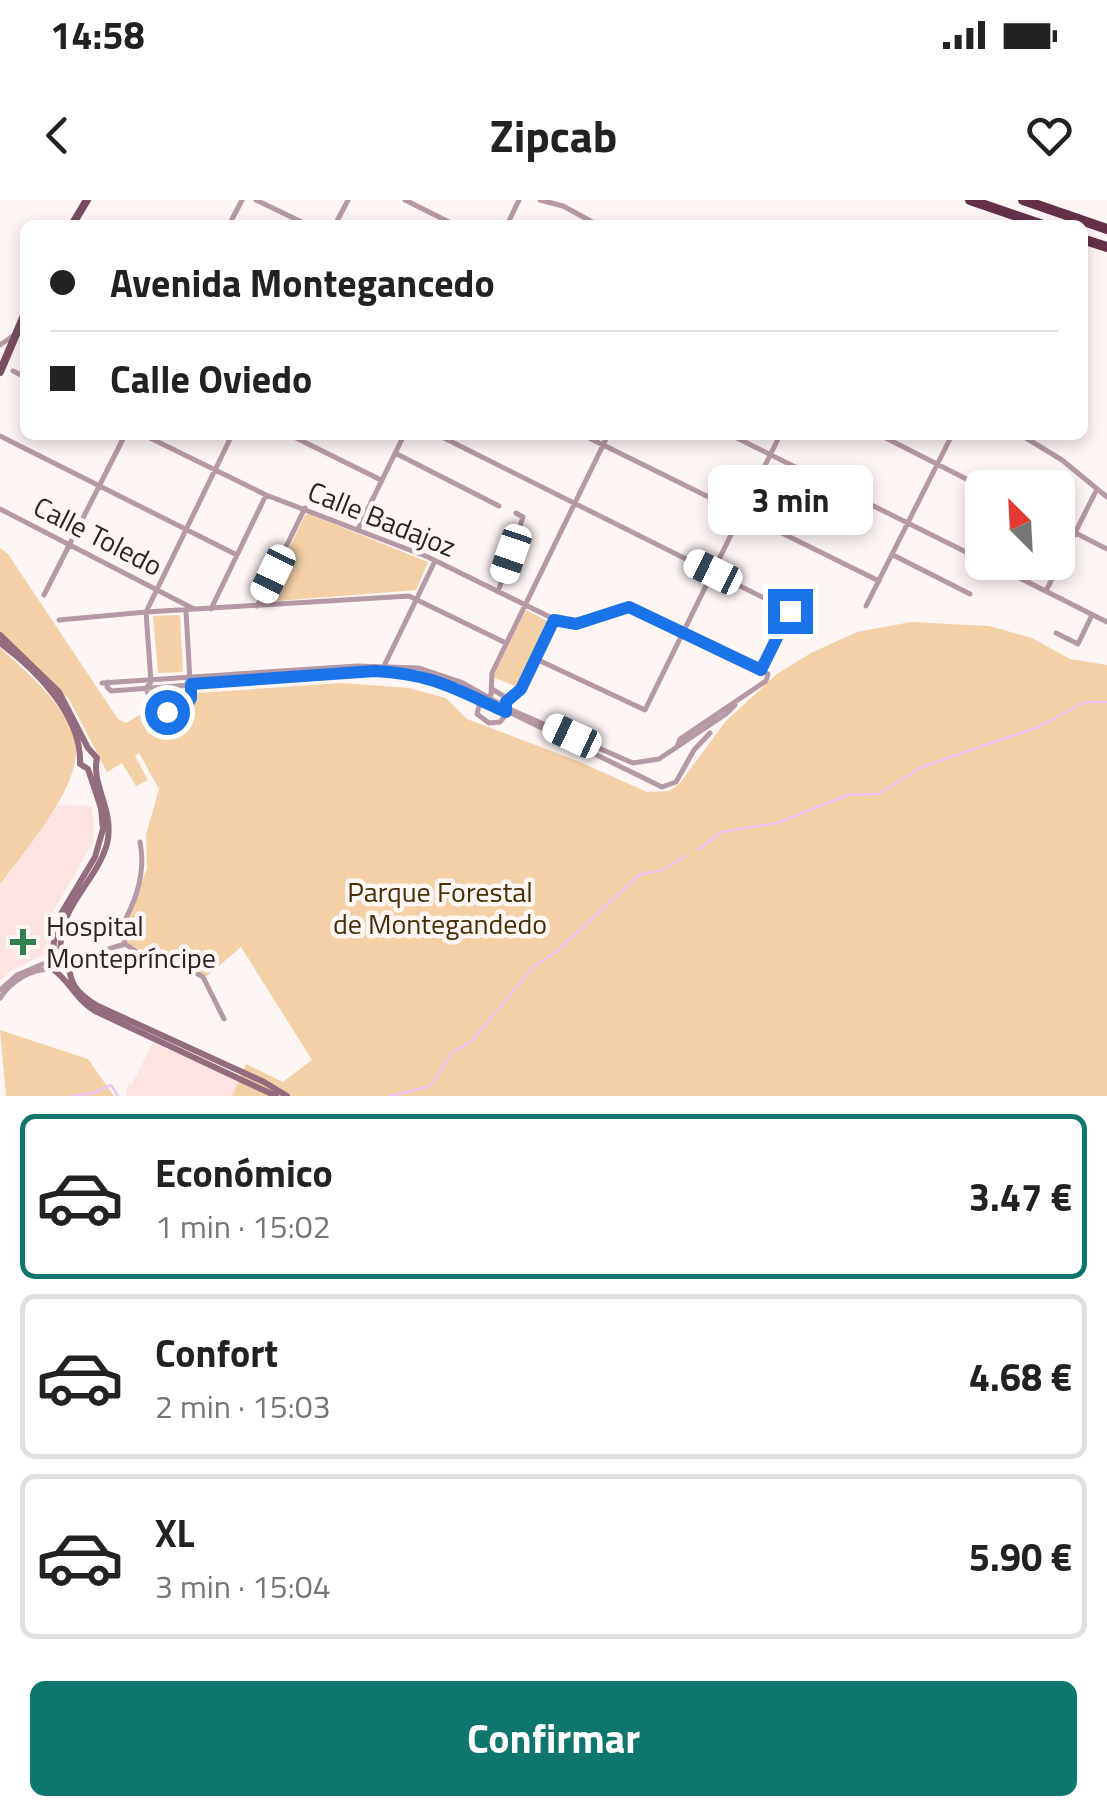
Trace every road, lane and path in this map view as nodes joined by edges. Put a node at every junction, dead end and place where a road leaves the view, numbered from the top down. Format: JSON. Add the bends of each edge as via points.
{"nodes":[{"id":1,"x":256,"y":200,"type":"edge"},
{"id":2,"x":404,"y":200,"type":"edge"},
{"id":3,"x":540,"y":200,"type":"edge"},
{"id":4,"x":970,"y":200,"type":"edge"},
{"id":5,"x":1024,"y":200,"type":"edge"},
{"id":6,"x":298,"y":220,"type":"edge"},
{"id":7,"x":445,"y":220,"type":"edge"},
{"id":8,"x":589,"y":220,"type":"edge"},
{"id":9,"x":1028,"y":220,"type":"edge"},
{"id":10,"x":1081,"y":220,"type":"edge"},
{"id":11,"x":20,"y":324,"type":"edge"},
{"id":12,"x":15,"y":334,"type":"junction"},
{"id":13,"x":0,"y":345,"type":"edge"},
{"id":14,"x":13,"y":371,"type":"dead end"},
{"id":15,"x":0,"y":372,"type":"edge"},
{"id":16,"x":20,"y":374,"type":"edge"},
{"id":17,"x":0,"y":436,"type":"edge"},
{"id":18,"x":123,"y":440,"type":"edge"},
{"id":19,"x":154,"y":440,"type":"edge"},
{"id":20,"x":230,"y":440,"type":"edge"},
{"id":21,"x":300,"y":440,"type":"edge"},
{"id":22,"x":402,"y":440,"type":"edge"},
{"id":23,"x":448,"y":440,"type":"edge"},
{"id":24,"x":594,"y":440,"type":"edge"},
{"id":25,"x":606,"y":440,"type":"edge"},
{"id":26,"x":742,"y":440,"type":"edge"},
{"id":27,"x":777,"y":440,"type":"edge"},
{"id":28,"x":890,"y":440,"type":"edge"},
{"id":29,"x":950,"y":440,"type":"edge"},
{"id":30,"x":1029,"y":440,"type":"edge"},
{"id":31,"x":603,"y":445,"type":"junction"},
{"id":32,"x":395,"y":453,"type":"junction"},
{"id":33,"x":770,"y":454,"type":"junction"},
{"id":34,"x":938,"y":464,"type":"junction"},
{"id":35,"x":214,"y":471,"type":"junction"},
{"id":36,"x":965,"y":478,"type":"edge"},
{"id":37,"x":382,"y":480,"type":"junction"},
{"id":38,"x":100,"y":486,"type":"junction"},
{"id":39,"x":1097,"y":489,"type":"junction"},
{"id":40,"x":266,"y":495,"type":"junction"},
{"id":41,"x":1107,"y":498,"type":"edge"},
{"id":42,"x":575,"y":502,"type":"junction"},
{"id":43,"x":499,"y":506,"type":"dead end"},
{"id":44,"x":305,"y":508,"type":"junction"},
{"id":45,"x":0,"y":509,"type":"edge"},
{"id":46,"x":741,"y":512,"type":"junction"},
{"id":47,"x":516,"y":513,"type":"dead end"},
{"id":48,"x":908,"y":523,"type":"junction"},
{"id":49,"x":358,"y":528,"type":"junction"},
{"id":50,"x":185,"y":529,"type":"junction"},
{"id":51,"x":1075,"y":533,"type":"joint"},
{"id":52,"x":70,"y":544,"type":"junction"},
{"id":53,"x":1107,"y":549,"type":"edge"},
{"id":54,"x":965,"y":551,"type":"edge"},
{"id":55,"x":892,"y":555,"type":"junction"},
{"id":56,"x":237,"y":556,"type":"junction"},
{"id":57,"x":435,"y":561,"type":"junction"},
{"id":58,"x":713,"y":572,"type":"junction"},
{"id":59,"x":1024,"y":580,"type":"edge"},
{"id":60,"x":1052,"y":580,"type":"edge"},
{"id":61,"x":879,"y":581,"type":"junction"},
{"id":62,"x":156,"y":588,"type":"junction"},
{"id":63,"x":1046,"y":591,"type":"junction"},
{"id":64,"x":498,"y":592,"type":"junction"},
{"id":65,"x":970,"y":594,"type":"dead end"},
{"id":66,"x":44,"y":595,"type":"dead end"},
{"id":67,"x":417,"y":599,"type":"junction"},
{"id":68,"x":178,"y":600,"type":"junction"},
{"id":69,"x":524,"y":605,"type":"junction"},
{"id":70,"x":257,"y":606,"type":"junction"},
{"id":71,"x":866,"y":606,"type":"dead end"},
{"id":72,"x":211,"y":609,"type":"junction"},
{"id":73,"x":197,"y":610,"type":"junction"},
{"id":74,"x":176,"y":611,"type":"junction"},
{"id":75,"x":186,"y":611,"type":"junction"},
{"id":76,"x":146,"y":612,"type":"junction"},
{"id":77,"x":1092,"y":615,"type":"junction"},
{"id":78,"x":59,"y":620,"type":"dead end"},
{"id":79,"x":554,"y":620,"type":"junction"},
{"id":80,"x":1107,"y":622,"type":"edge"},
{"id":81,"x":683,"y":631,"type":"junction"},
{"id":82,"x":1056,"y":633,"type":"dead end"},
{"id":83,"x":0,"y":635,"type":"edge"},
{"id":84,"x":0,"y":643,"type":"edge"},
{"id":85,"x":506,"y":643,"type":"junction"},
{"id":86,"x":536,"y":658,"type":"junction"},
{"id":87,"x":384,"y":666,"type":"junction"},
{"id":88,"x":761,"y":670,"type":"junction"},
{"id":89,"x":191,"y":682,"type":"junction"},
{"id":90,"x":105,"y":683,"type":"dead end"},
{"id":91,"x":148,"y":685,"type":"junction"},
{"id":92,"x":492,"y":689,"type":"junction"},
{"id":93,"x":510,"y":697,"type":"junction"},
{"id":94,"x":484,"y":699,"type":"junction"},
{"id":95,"x":507,"y":710,"type":"junction"},
{"id":96,"x":710,"y":732,"type":"dead end"},
{"id":97,"x":678,"y":747,"type":"junction"},
{"id":98,"x":91,"y":752,"type":"junction"},
{"id":99,"x":82,"y":754,"type":"junction"},
{"id":100,"x":688,"y":759,"type":"junction"},
{"id":101,"x":640,"y":763,"type":"junction"},
{"id":102,"x":91,"y":767,"type":"junction"},
{"id":103,"x":634,"y":773,"type":"junction"},
{"id":104,"x":140,"y":842,"type":"dead end"},
{"id":105,"x":126,"y":944,"type":"junction"},
{"id":106,"x":62,"y":962,"type":"junction"},
{"id":107,"x":0,"y":994,"type":"edge"},
{"id":108,"x":224,"y":1019,"type":"dead end"},
{"id":109,"x":276,"y":1096,"type":"edge"},
{"id":110,"x":287,"y":1096,"type":"edge"}],
"edges":[{"from":1,"to":6,"type":"street"},
{"from":2,"to":7,"type":"street"},
{"from":3,"to":8,"type":"street"},
{"from":4,"to":9,"type":"highway"},
{"from":5,"to":10,"type":"highway"},
{"from":11,"to":12,"type":"main road"},
{"from":12,"to":13,"type":"street"},
{"from":12,"to":15,"type":"main road"},
{"from":14,"to":16,"type":"street"},
{"from":17,"to":38,"type":"street"},
{"from":18,"to":38,"type":"street"},
{"from":19,"to":35,"type":"street","name":"Calle Badajoz"},
{"from":20,"to":35,"type":"street"},
{"from":21,"to":37,"type":"street"},
{"from":22,"to":32,"type":"street"},
{"from":23,"to":42,"type":"street"},
{"from":24,"to":31,"type":"street"},
{"from":25,"to":31,"type":"street"},
{"from":26,"to":33,"type":"street"},
{"from":27,"to":33,"type":"street"},
{"from":28,"to":34,"type":"street"},
{"from":29,"to":34,"type":"street"},
{"from":30,"to":39,"type":"street"},
{"from":31,"to":42,"type":"street"},
{"from":31,"to":46,"type":"street"},
{"from":32,"to":37,"type":"street"},
{"from":32,"to":43,"type":"street"},
{"from":33,"to":46,"type":"street"},
{"from":33,"to":48,"type":"street"},
{"from":34,"to":36,"type":"street"},
{"from":34,"to":48,"type":"street"},
{"from":35,"to":40,"type":"street","name":"Calle Badajoz"},
{"from":35,"to":50,"type":"street"},
{"from":37,"to":49,"type":"street"},
{"from":38,"to":50,"type":"street"},
{"from":38,"to":52,"type":"street"},
{"from":39,"to":41,"type":"street"},
{"from":39,"to":51,"type":"street"},
{"from":40,"to":44,"type":"street","name":"Calle Badajoz"},
{"from":40,"to":56,"type":"street"},
{"from":42,"to":58,"type":"street"},
{"from":42,"to":69,"type":"street"},
{"from":44,"to":49,"type":"street","name":"Calle Badajoz"},
{"from":44,"to":70,"type":"street"},
{"from":45,"to":52,"type":"street","name":"Calle Toledo"},
{"from":46,"to":58,"type":"street"},
{"from":46,"to":61,"type":"street"},
{"from":47,"to":64,"type":"street","via":[[524,517]]},
{"from":48,"to":54,"type":"street"},
{"from":48,"to":55,"type":"street"},
{"from":49,"to":57,"type":"street","name":"Calle Badajoz"},
{"from":50,"to":56,"type":"street"},
{"from":50,"to":62,"type":"street"},
{"from":51,"to":53,"type":"street"},
{"from":52,"to":62,"type":"street","name":"Calle Toledo"},
{"from":52,"to":66,"type":"street"},
{"from":55,"to":61,"type":"street"},
{"from":55,"to":65,"type":"street"},
{"from":56,"to":72,"type":"street"},
{"from":57,"to":64,"type":"street","name":"Calle Badajoz"},
{"from":57,"to":67,"type":"street"},
{"from":58,"to":81,"type":"street"},
{"from":58,"to":88,"type":"street","via":[[790,611]]},
{"from":59,"to":63,"type":"street"},
{"from":60,"to":63,"type":"street"},
{"from":61,"to":71,"type":"street"},
{"from":62,"to":68,"type":"street","name":"Calle Toledo"},
{"from":62,"to":76,"type":"street"},
{"from":63,"to":77,"type":"street"},
{"from":64,"to":69,"type":"street","name":"Calle Badajoz"},
{"from":67,"to":70,"type":"street"},
{"from":67,"to":85,"type":"street"},
{"from":67,"to":87,"type":"street"},
{"from":68,"to":73,"type":"street","name":"Calle Toledo"},
{"from":68,"to":74,"type":"street","name":"Calle Toledo"},
{"from":69,"to":79,"type":"street","name":"Calle Badajoz"},
{"from":69,"to":85,"type":"street"},
{"from":70,"to":72,"type":"street"},
{"from":72,"to":73,"type":"street"},
{"from":73,"to":75,"type":"street"},
{"from":74,"to":75,"type":"street"},
{"from":74,"to":76,"type":"street"},
{"from":75,"to":89,"type":"street"},
{"from":76,"to":78,"type":"street"},
{"from":76,"to":91,"type":"street"},
{"from":77,"to":80,"type":"street"},
{"from":77,"to":82,"type":"street","via":[[1078,644]]},
{"from":79,"to":81,"type":"street","via":[[576,624],[629,607]]},
{"from":79,"to":86,"type":"street"},
{"from":81,"to":86,"type":"street","via":[[644,710]]},
{"from":81,"to":88,"type":"street"},
{"from":83,"to":98,"type":"street","via":[[59,692]]},
{"from":84,"to":99,"type":"street","via":[[55,697]]},
{"from":85,"to":92,"type":"street"},
{"from":86,"to":93,"type":"street"},
{"from":87,"to":89,"type":"street"},
{"from":87,"to":94,"type":"street","via":[[441,674]]},
{"from":88,"to":97,"type":"street","via":[[769,676],[680,739]]},
{"from":89,"to":91,"type":"street"},
{"from":89,"to":91,"type":"street","via":[[188,705],[176,712],[157,707]]},
{"from":89,"to":94,"type":"street","via":[[403,672]]},
{"from":90,"to":91,"type":"street"},
{"from":92,"to":93,"type":"street"},
{"from":92,"to":94,"type":"street"},
{"from":93,"to":95,"type":"street"},
{"from":94,"to":95,"type":"street"},
{"from":94,"to":95,"type":"street","via":[[477,714],[486,721],[496,724]]},
{"from":95,"to":101,"type":"street"},
{"from":95,"to":103,"type":"street"},
{"from":96,"to":100,"type":"street"},
{"from":97,"to":100,"type":"street"},
{"from":97,"to":101,"type":"street"},
{"from":98,"to":99,"type":"street"},
{"from":98,"to":102,"type":"street","via":[[97,758]]},
{"from":99,"to":102,"type":"street","via":[[80,764]]},
{"from":100,"to":103,"type":"street","via":[[668,787]]},
{"from":101,"to":103,"type":"street"},
{"from":102,"to":106,"type":"street","via":[[103,830],[55,933]]},
{"from":104,"to":105,"type":"street","via":[[144,868],[121,927]]},
{"from":105,"to":106,"type":"street"},
{"from":105,"to":108,"type":"street","via":[[145,958],[203,977]]},
{"from":106,"to":107,"type":"street","via":[[16,976]]},
{"from":106,"to":109,"type":"street","via":[[78,1000],[95,1011]]},
{"from":106,"to":110,"type":"street","via":[[92,1002]]}]}
